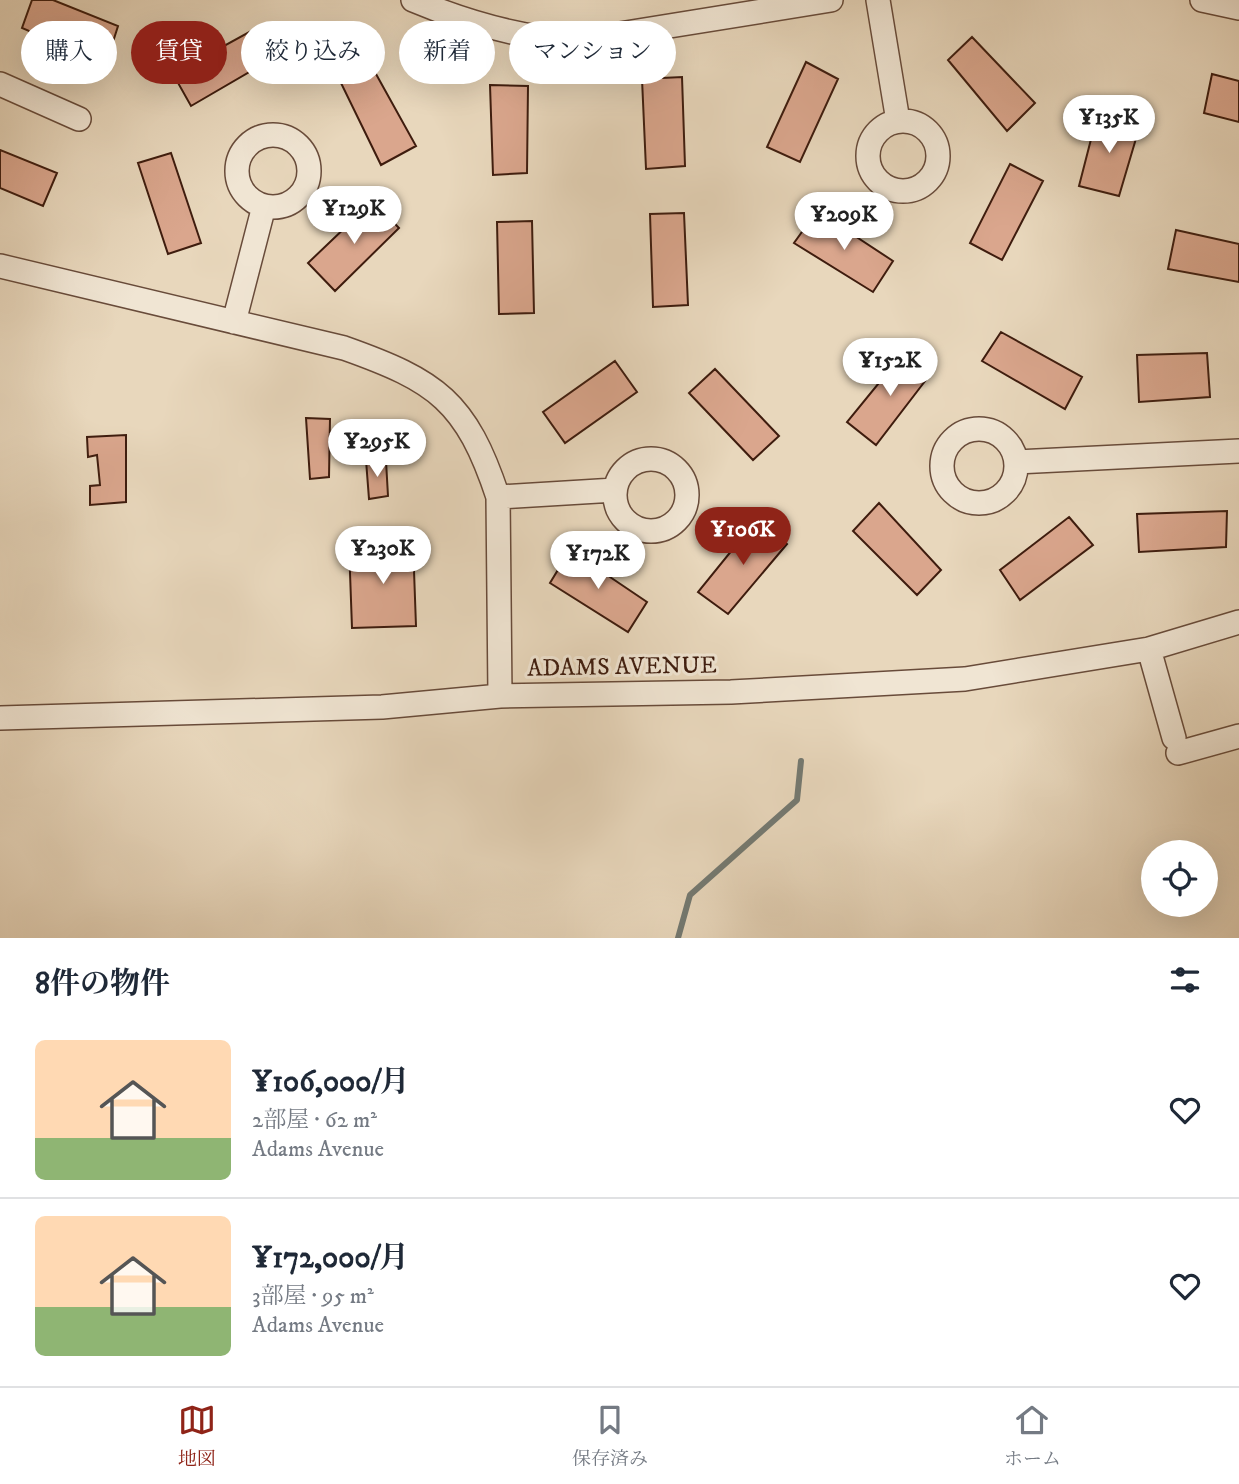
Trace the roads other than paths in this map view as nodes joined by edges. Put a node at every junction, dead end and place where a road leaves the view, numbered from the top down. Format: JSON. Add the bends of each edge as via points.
{"nodes":[{"id":1,"x":413,"y":0,"type":"edge"},
{"id":2,"x":831,"y":0,"type":"edge"},
{"id":3,"x":878,"y":0,"type":"edge"},
{"id":4,"x":1202,"y":0,"type":"edge"},
{"id":5,"x":1239,"y":8,"type":"edge"},
{"id":6,"x":721,"y":9,"type":"edge"},
{"id":7,"x":0,"y":84,"type":"edge"},
{"id":8,"x":79,"y":119,"type":"dead end"},
{"id":9,"x":898,"y":121,"type":"dead end"},
{"id":10,"x":264,"y":206,"type":"dead end"},
{"id":11,"x":0,"y":266,"type":"edge"},
{"id":12,"x":234,"y":322,"type":"junction"},
{"id":13,"x":1239,"y":451,"type":"edge"},
{"id":14,"x":1016,"y":462,"type":"dead end"},
{"id":15,"x":615,"y":490,"type":"dead end"},
{"id":16,"x":498,"y":497,"type":"junction"},
{"id":17,"x":1239,"y":622,"type":"edge"},
{"id":18,"x":1149,"y":649,"type":"junction"},
{"id":19,"x":500,"y":696,"type":"junction"},
{"id":20,"x":0,"y":718,"type":"edge"},
{"id":21,"x":1239,"y":736,"type":"edge"}],
"edges":[{"from":1,"to":6,"type":"street","via":[[468,21],[544,39],[576,41]]},
{"from":2,"to":6,"type":"street"},
{"from":3,"to":9,"type":"street"},
{"from":4,"to":5,"type":"street"},
{"from":7,"to":8,"type":"street"},
{"from":10,"to":12,"type":"street"},
{"from":11,"to":12,"type":"street"},
{"from":12,"to":16,"type":"street","via":[[344,348],[428,386],[459,411]]},
{"from":13,"to":14,"type":"street"},
{"from":15,"to":16,"type":"street"},
{"from":16,"to":19,"type":"street"},
{"from":17,"to":18,"type":"street","name":"ADAMS AVENUE"},
{"from":18,"to":19,"type":"street","name":"ADAMS AVENUE","via":[[965,679],[730,692]]},
{"from":18,"to":21,"type":"street","via":[[1176,746]]},
{"from":19,"to":20,"type":"street","name":"ADAMS AVENUE","via":[[382,706]]}]}
